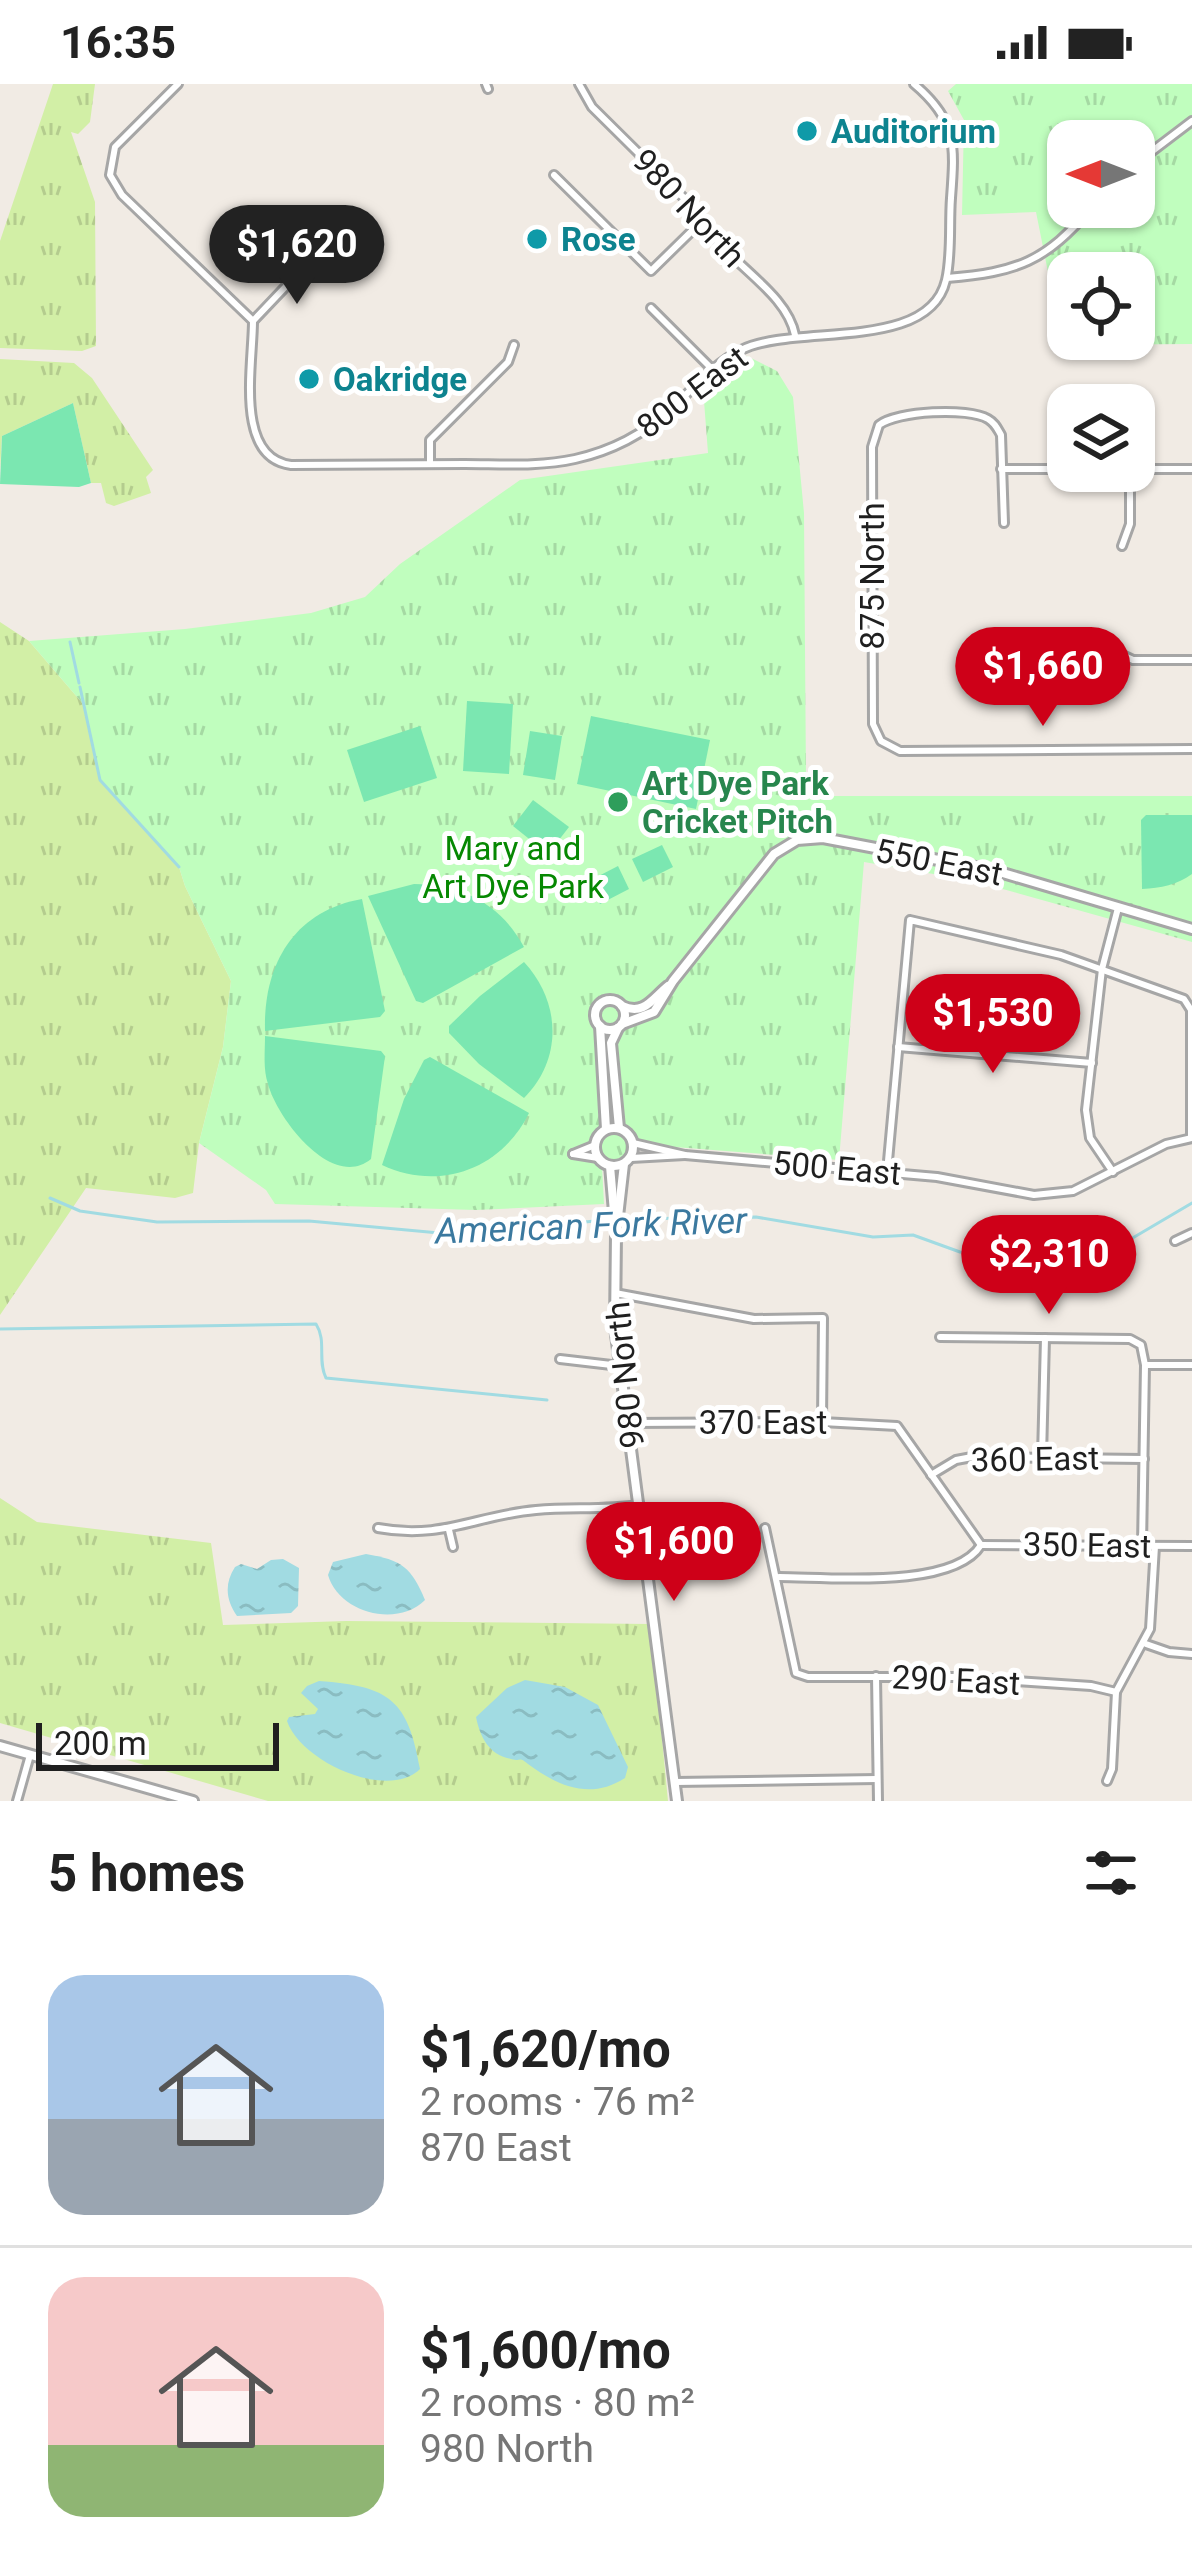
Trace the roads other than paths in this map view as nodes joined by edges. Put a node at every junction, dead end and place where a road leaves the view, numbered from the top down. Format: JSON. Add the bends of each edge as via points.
{"nodes":[{"id":1,"x":178,"y":84,"type":"edge"},
{"id":2,"x":579,"y":84,"type":"edge"},
{"id":3,"x":914,"y":84,"type":"edge"},
{"id":4,"x":1192,"y":121,"type":"edge"},
{"id":5,"x":1155,"y":148,"type":"edge"},
{"id":6,"x":554,"y":175,"type":"dead end"},
{"id":7,"x":702,"y":221,"type":"junction"},
{"id":8,"x":1073,"y":228,"type":"edge"},
{"id":9,"x":309,"y":262,"type":"dead end"},
{"id":10,"x":946,"y":278,"type":"junction"},
{"id":11,"x":651,"y":308,"type":"dead end"},
{"id":12,"x":254,"y":321,"type":"junction"},
{"id":13,"x":795,"y":335,"type":"junction"},
{"id":14,"x":514,"y":345,"type":"dead end"},
{"id":15,"x":712,"y":369,"type":"junction"},
{"id":16,"x":430,"y":464,"type":"junction"},
{"id":17,"x":1001,"y":469,"type":"junction"},
{"id":18,"x":1047,"y":469,"type":"edge"},
{"id":19,"x":1192,"y":469,"type":"edge"},
{"id":20,"x":1155,"y":470,"type":"edge"},
{"id":21,"x":1131,"y":492,"type":"edge"},
{"id":22,"x":1004,"y":523,"type":"dead end"},
{"id":23,"x":1122,"y":546,"type":"dead end"},
{"id":24,"x":1112,"y":650,"type":"dead end"},
{"id":25,"x":1192,"y":660,"type":"edge"},
{"id":26,"x":1192,"y":749,"type":"edge"},
{"id":27,"x":1118,"y":908,"type":"junction"},
{"id":28,"x":1192,"y":929,"type":"edge"},
{"id":29,"x":1102,"y":969,"type":"junction"},
{"id":30,"x":673,"y":980,"type":"junction"},
{"id":31,"x":622,"y":1006,"type":"junction"},
{"id":32,"x":599,"y":1026,"type":"junction"},
{"id":33,"x":620,"y":1026,"type":"junction"},
{"id":34,"x":898,"y":1047,"type":"junction"},
{"id":35,"x":1092,"y":1063,"type":"junction"},
{"id":36,"x":619,"y":1128,"type":"junction"},
{"id":37,"x":606,"y":1129,"type":"junction"},
{"id":38,"x":1191,"y":1138,"type":"edge"},
{"id":39,"x":634,"y":1143,"type":"junction"},
{"id":40,"x":595,"y":1144,"type":"junction"},
{"id":41,"x":685,"y":1155,"type":"junction"},
{"id":42,"x":598,"y":1158,"type":"junction"},
{"id":43,"x":627,"y":1161,"type":"junction"},
{"id":44,"x":610,"y":1166,"type":"junction"},
{"id":45,"x":887,"y":1172,"type":"junction"},
{"id":46,"x":1113,"y":1172,"type":"junction"},
{"id":47,"x":617,"y":1204,"type":"junction"},
{"id":48,"x":1192,"y":1234,"type":"edge"},
{"id":49,"x":1175,"y":1241,"type":"dead end"},
{"id":50,"x":615,"y":1293,"type":"junction"},
{"id":51,"x":940,"y":1336,"type":"dead end"},
{"id":52,"x":1045,"y":1338,"type":"junction"},
{"id":53,"x":560,"y":1359,"type":"dead end"},
{"id":54,"x":1145,"y":1365,"type":"junction"},
{"id":55,"x":1192,"y":1365,"type":"edge"},
{"id":56,"x":620,"y":1366,"type":"junction"},
{"id":57,"x":822,"y":1422,"type":"junction"},
{"id":58,"x":628,"y":1423,"type":"junction"},
{"id":59,"x":1042,"y":1457,"type":"junction"},
{"id":60,"x":1144,"y":1459,"type":"junction"},
{"id":61,"x":931,"y":1475,"type":"junction"},
{"id":62,"x":640,"y":1504,"type":"junction"},
{"id":63,"x":378,"y":1528,"type":"dead end"},
{"id":64,"x":765,"y":1528,"type":"dead end"},
{"id":65,"x":449,"y":1530,"type":"junction"},
{"id":66,"x":981,"y":1545,"type":"junction"},
{"id":67,"x":1142,"y":1546,"type":"junction"},
{"id":68,"x":1154,"y":1546,"type":"junction"},
{"id":69,"x":1192,"y":1546,"type":"edge"},
{"id":70,"x":453,"y":1547,"type":"dead end"},
{"id":71,"x":778,"y":1577,"type":"junction"},
{"id":72,"x":1146,"y":1644,"type":"junction"},
{"id":73,"x":1192,"y":1654,"type":"edge"},
{"id":74,"x":876,"y":1676,"type":"junction"},
{"id":75,"x":1116,"y":1692,"type":"junction"},
{"id":76,"x":0,"y":1746,"type":"edge"},
{"id":77,"x":30,"y":1755,"type":"junction"},
{"id":78,"x":878,"y":1779,"type":"junction"},
{"id":79,"x":675,"y":1781,"type":"junction"},
{"id":80,"x":1107,"y":1781,"type":"dead end"},
{"id":81,"x":17,"y":1801,"type":"edge"},
{"id":82,"x":193,"y":1801,"type":"edge"},
{"id":83,"x":677,"y":1801,"type":"edge"},
{"id":84,"x":878,"y":1801,"type":"edge"}],
"edges":[{"from":1,"to":12,"type":"street","via":[[115,147],[109,169],[122,195]]},
{"from":2,"to":7,"type":"street","name":"980 North"},
{"from":3,"to":10,"type":"street","via":[[937,105],[953,140]]},
{"from":4,"to":5,"type":"street"},
{"from":6,"to":7,"type":"street","via":[[652,271]]},
{"from":7,"to":13,"type":"street","name":"980 North","via":[[789,315]]},
{"from":8,"to":10,"type":"street","via":[[1033,261]]},
{"from":9,"to":12,"type":"street"},
{"from":10,"to":13,"type":"street","name":"800 East","via":[[927,309],[879,332]]},
{"from":11,"to":15,"type":"street"},
{"from":12,"to":16,"type":"street","name":"800 East","via":[[253,428],[261,451],[291,466]]},
{"from":13,"to":15,"type":"street","name":"800 East","via":[[753,345]]},
{"from":14,"to":16,"type":"street","via":[[508,362],[430,440]]},
{"from":15,"to":16,"type":"street","name":"800 East","via":[[656,422],[598,452],[543,463]]},
{"from":17,"to":18,"type":"street"},
{"from":17,"to":22,"type":"street"},
{"from":17,"to":26,"type":"street","name":"875 North","via":[[1000,435],[985,417],[890,417],[876,430],[873,724],[881,741],[900,751]]},
{"from":19,"to":20,"type":"street"},
{"from":21,"to":23,"type":"street"},
{"from":24,"to":25,"type":"street","via":[[1132,660]]},
{"from":27,"to":28,"type":"street","name":"550 East"},
{"from":27,"to":29,"type":"street"},
{"from":27,"to":30,"type":"street","name":"550 East","via":[[976,867],[804,838],[766,863]]},
{"from":29,"to":34,"type":"street","via":[[910,920]]},
{"from":29,"to":35,"type":"street"},
{"from":29,"to":38,"type":"street","via":[[1189,1004]]},
{"from":30,"to":31,"type":"street","name":"550 East","via":[[644,1008]]},
{"from":30,"to":33,"type":"street","name":"550 East","via":[[654,1012]]},
{"from":31,"to":32,"type":"street","via":[[602,1002]]},
{"from":31,"to":33,"type":"street"},
{"from":32,"to":33,"type":"street"},
{"from":32,"to":37,"type":"street"},
{"from":33,"to":36,"type":"street","via":[[611,1046]]},
{"from":34,"to":35,"type":"street"},
{"from":34,"to":45,"type":"street"},
{"from":35,"to":46,"type":"street","via":[[1086,1124]]},
{"from":36,"to":37,"type":"street"},
{"from":36,"to":39,"type":"street"},
{"from":37,"to":40,"type":"street"},
{"from":38,"to":46,"type":"street","name":"500 East"},
{"from":39,"to":41,"type":"street","name":"500 East"},
{"from":39,"to":43,"type":"street"},
{"from":40,"to":42,"type":"street"},
{"from":40,"to":42,"type":"street","via":[[573,1154]]},
{"from":41,"to":43,"type":"street","name":"500 East"},
{"from":41,"to":45,"type":"street","name":"500 East"},
{"from":42,"to":44,"type":"street"},
{"from":43,"to":44,"type":"street"},
{"from":43,"to":47,"type":"street","name":"980 North"},
{"from":44,"to":47,"type":"street","name":"980 North"},
{"from":45,"to":46,"type":"street","name":"500 East","via":[[1034,1195],[1073,1191]]},
{"from":47,"to":50,"type":"street","name":"980 North"},
{"from":48,"to":49,"type":"street"},
{"from":50,"to":56,"type":"street","name":"980 North"},
{"from":50,"to":57,"type":"street","via":[[754,1319],[823,1318]]},
{"from":51,"to":52,"type":"street"},
{"from":52,"to":54,"type":"street","via":[[1130,1339],[1141,1345]]},
{"from":52,"to":59,"type":"street"},
{"from":53,"to":56,"type":"street"},
{"from":54,"to":55,"type":"street"},
{"from":54,"to":60,"type":"street"},
{"from":56,"to":58,"type":"street","name":"980 North"},
{"from":57,"to":58,"type":"street","name":"370 East"},
{"from":57,"to":61,"type":"street","name":"370 East","via":[[897,1426]]},
{"from":58,"to":62,"type":"street","name":"980 North"},
{"from":59,"to":60,"type":"street","name":"360 East"},
{"from":59,"to":61,"type":"street","name":"360 East","via":[[964,1457]]},
{"from":60,"to":67,"type":"street"},
{"from":61,"to":66,"type":"street"},
{"from":62,"to":65,"type":"street","via":[[537,1510]]},
{"from":62,"to":79,"type":"street","name":"980 North"},
{"from":63,"to":65,"type":"street"},
{"from":64,"to":71,"type":"street"},
{"from":65,"to":70,"type":"street"},
{"from":66,"to":67,"type":"street","name":"350 East"},
{"from":66,"to":71,"type":"street","via":[[965,1563],[907,1576]]},
{"from":67,"to":68,"type":"street","name":"350 East"},
{"from":68,"to":69,"type":"street","name":"350 East"},
{"from":68,"to":72,"type":"street"},
{"from":71,"to":74,"type":"street","name":"290 East","via":[[796,1673]]},
{"from":72,"to":73,"type":"street"},
{"from":72,"to":75,"type":"street"},
{"from":74,"to":75,"type":"street","name":"290 East"},
{"from":74,"to":78,"type":"street"},
{"from":75,"to":80,"type":"street"},
{"from":76,"to":77,"type":"street"},
{"from":77,"to":81,"type":"street"},
{"from":77,"to":82,"type":"street"},
{"from":78,"to":79,"type":"street"},
{"from":78,"to":84,"type":"street"},
{"from":79,"to":83,"type":"street","name":"980 North"}]}
